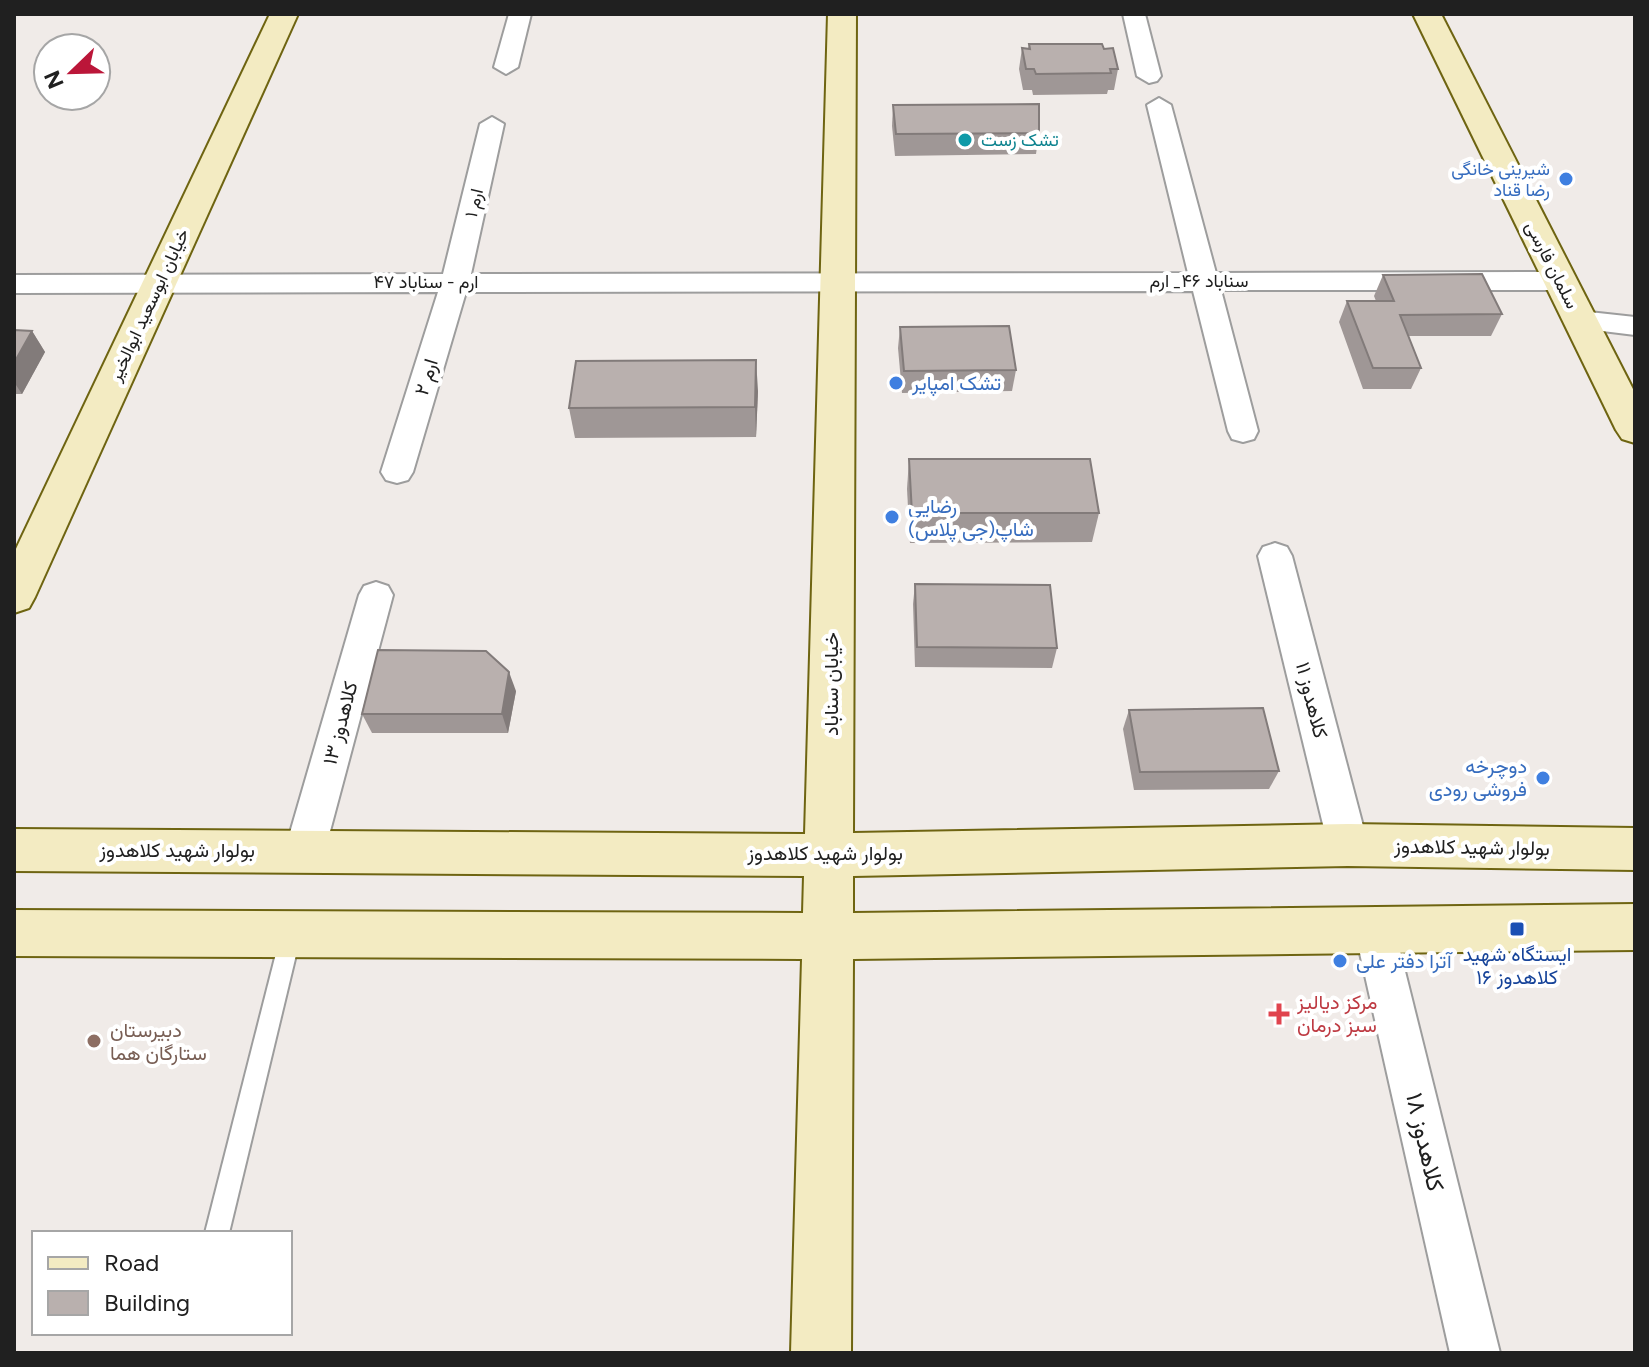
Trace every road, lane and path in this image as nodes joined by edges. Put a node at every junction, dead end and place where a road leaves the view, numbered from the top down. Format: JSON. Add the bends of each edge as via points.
{"nodes":[{"id":1,"x":284,"y":14,"type":"edge"},
{"id":2,"x":520,"y":14,"type":"edge"},
{"id":3,"x":842,"y":14,"type":"edge"},
{"id":4,"x":1134,"y":14,"type":"edge"},
{"id":5,"x":1427,"y":14,"type":"edge"},
{"id":6,"x":506,"y":67,"type":"dead end"},
{"id":7,"x":1149,"y":76,"type":"dead end"},
{"id":8,"x":1159,"y":105,"type":"dead end"},
{"id":9,"x":492,"y":124,"type":"dead end"},
{"id":10,"x":1202,"y":280,"type":"junction"},
{"id":11,"x":1561,"y":281,"type":"junction"},
{"id":12,"x":455,"y":282,"type":"junction"},
{"id":13,"x":160,"y":283,"type":"junction"},
{"id":14,"x":838,"y":283,"type":"junction"},
{"id":15,"x":14,"y":284,"type":"edge"},
{"id":16,"x":1580,"y":320,"type":"junction"},
{"id":17,"x":1635,"y":326,"type":"edge"},
{"id":18,"x":1635,"y":430,"type":"edge"},
{"id":19,"x":1243,"y":431,"type":"dead end"},
{"id":20,"x":397,"y":472,"type":"dead end"},
{"id":21,"x":1275,"y":556,"type":"dead end"},
{"id":22,"x":376,"y":595,"type":"dead end"},
{"id":23,"x":14,"y":597,"type":"edge"},
{"id":24,"x":1348,"y":845,"type":"junction"},
{"id":25,"x":1635,"y":849,"type":"edge"},
{"id":26,"x":14,"y":850,"type":"edge"},
{"id":27,"x":305,"y":850,"type":"junction"},
{"id":28,"x":830,"y":855,"type":"junction"},
{"id":29,"x":1635,"y":927,"type":"edge"},
{"id":30,"x":292,"y":931,"type":"junction"},
{"id":31,"x":1375,"y":931,"type":"junction"},
{"id":32,"x":14,"y":933,"type":"edge"},
{"id":33,"x":826,"y":936,"type":"junction"},
{"id":34,"x":217,"y":1231,"type":"edge"},
{"id":35,"x":821,"y":1353,"type":"edge"},
{"id":36,"x":1475,"y":1353,"type":"edge"}],
"edges":[{"from":1,"to":13,"type":"main road","name":"خیابان ابوسعید ابوالخیر"},
{"from":2,"to":6,"type":"street"},
{"from":3,"to":14,"type":"main road","name":"خیابان سناباد"},
{"from":4,"to":7,"type":"street"},
{"from":5,"to":11,"type":"main road","name":"سلمان فارسی"},
{"from":8,"to":10,"type":"street"},
{"from":9,"to":12,"type":"street","name":"ارم ۱"},
{"from":10,"to":11,"type":"street","name":"سناباد ۴۶_ ارم"},
{"from":10,"to":14,"type":"street","name":"سناباد ۴۶_ ارم"},
{"from":10,"to":19,"type":"street"},
{"from":11,"to":16,"type":"main road","name":"سلمان فارسی"},
{"from":12,"to":13,"type":"street","name":"ارم - سناباد ۴۷"},
{"from":12,"to":14,"type":"street","name":"ارم - سناباد ۴۷"},
{"from":12,"to":20,"type":"street","name":"ارم ۲"},
{"from":13,"to":15,"type":"street","name":"ارم - سناباد ۴۷"},
{"from":13,"to":23,"type":"main road","name":"خیابان ابوسعید ابوالخیر"},
{"from":14,"to":28,"type":"main road","name":"خیابان سناباد"},
{"from":16,"to":17,"type":"street"},
{"from":16,"to":18,"type":"main road","name":"سلمان فارسی"},
{"from":21,"to":24,"type":"street","name":"کلاهدوز ۱۱"},
{"from":22,"to":27,"type":"street","name":"کلاهدوز ۱۳"},
{"from":24,"to":25,"type":"main road","name":"بولوار شهید کلاهدوز"},
{"from":24,"to":28,"type":"main road","name":"بولوار شهید کلاهدوز"},
{"from":26,"to":27,"type":"main road","name":"بولوار شهید کلاهدوز"},
{"from":27,"to":28,"type":"main road","name":"بولوار شهید کلاهدوز"},
{"from":28,"to":33,"type":"main road","name":"خیابان سناباد"},
{"from":29,"to":31,"type":"main road"},
{"from":30,"to":32,"type":"main road"},
{"from":30,"to":33,"type":"main road"},
{"from":30,"to":34,"type":"lane"},
{"from":31,"to":33,"type":"main road"},
{"from":31,"to":36,"type":"street","name":"کلاهدوز ۱۸"},
{"from":33,"to":35,"type":"main road","name":"خیابان سناباد"}]}
